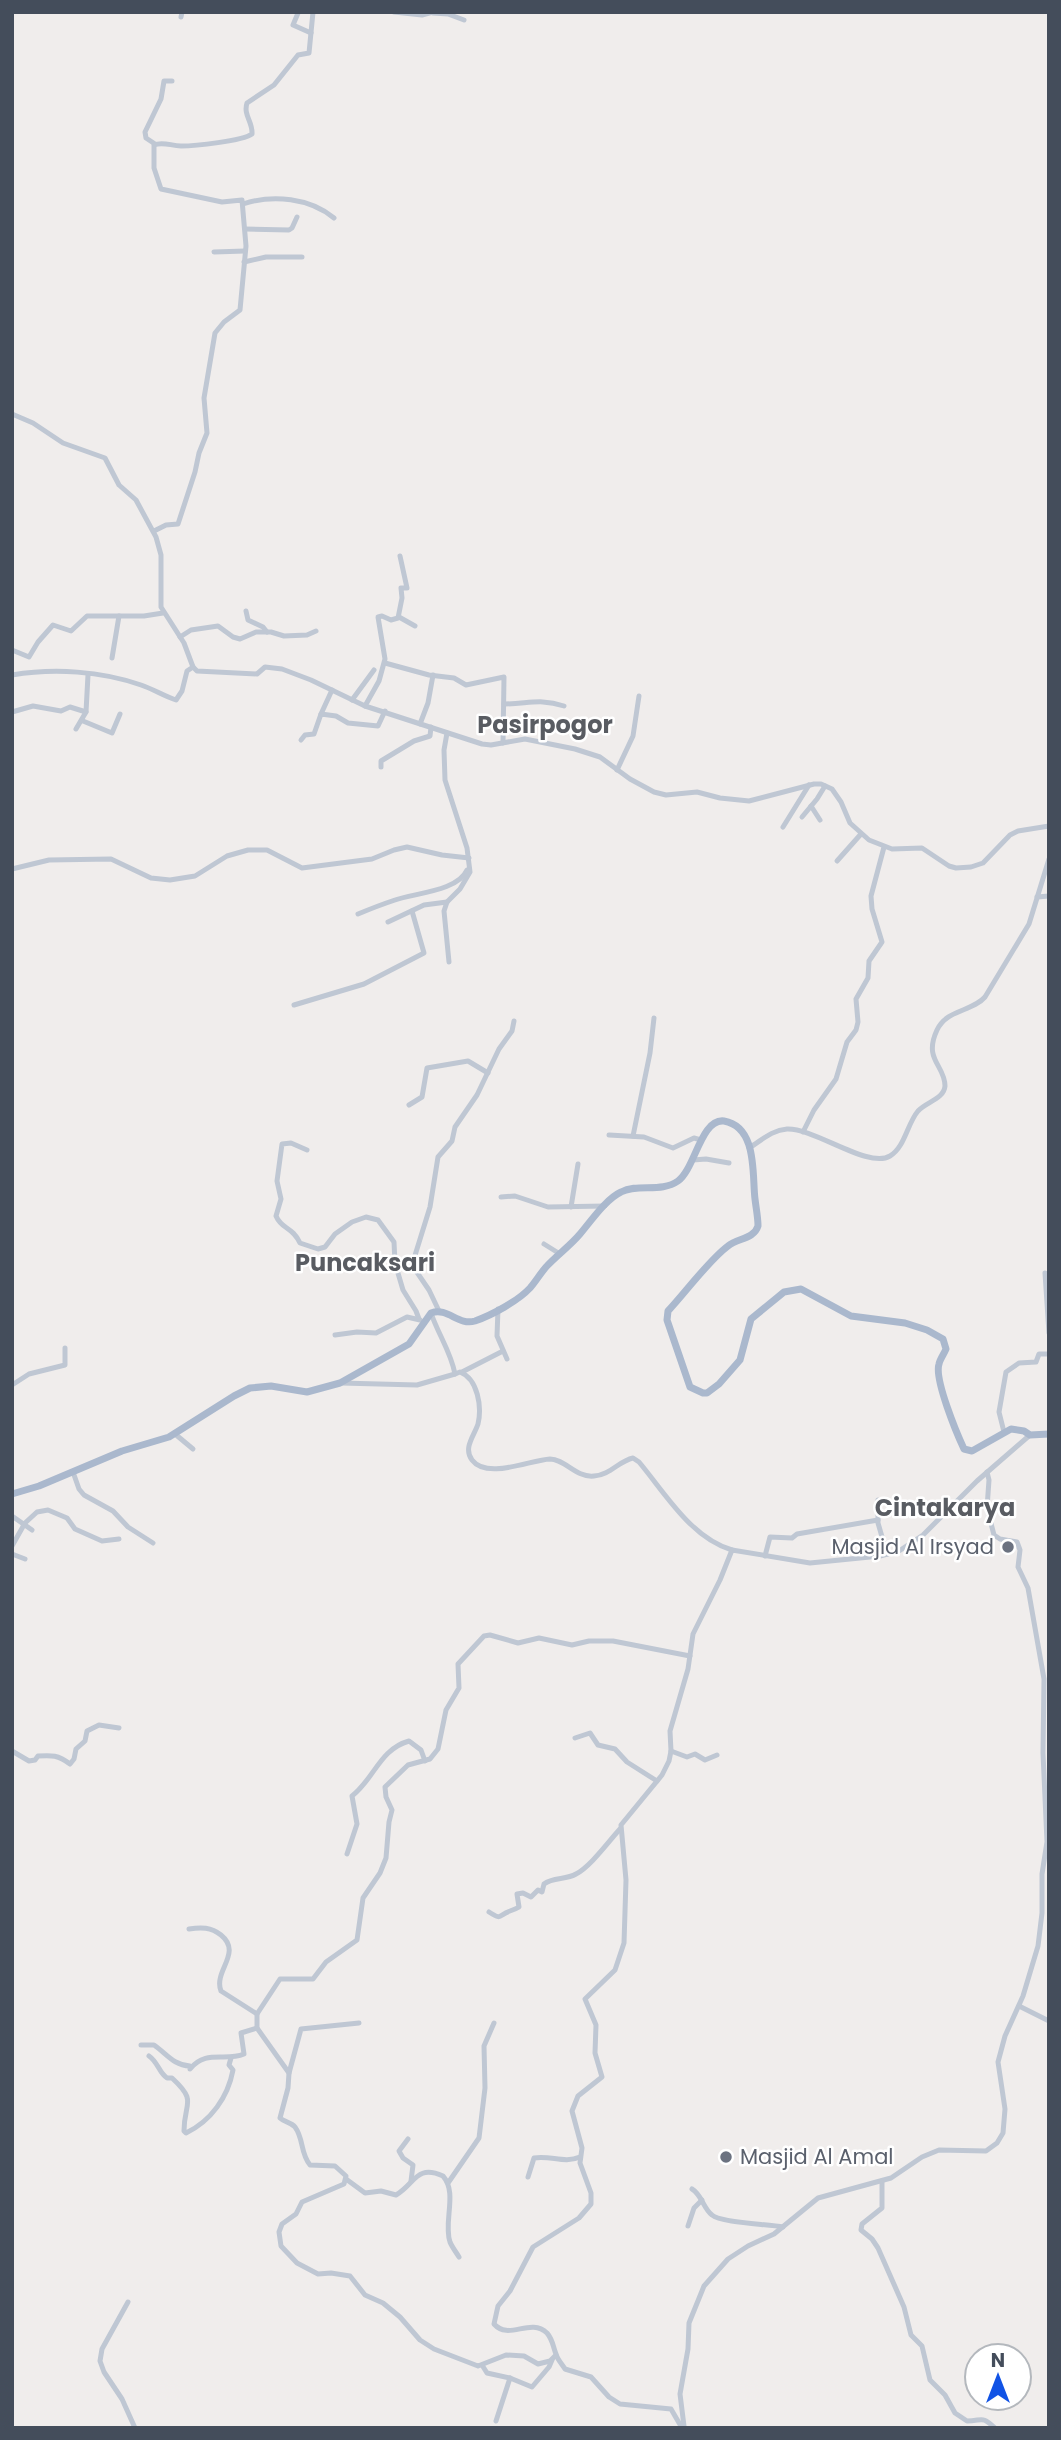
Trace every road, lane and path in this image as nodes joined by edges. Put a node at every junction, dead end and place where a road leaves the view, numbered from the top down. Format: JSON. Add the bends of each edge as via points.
{"nodes":[{"id":1,"x":313,"y":12,"type":"edge"},
{"id":2,"x":394,"y":12,"type":"edge"},
{"id":3,"x":433,"y":12,"type":"edge"},
{"id":4,"x":298,"y":13,"type":"edge"},
{"id":5,"x":464,"y":20,"type":"dead end"},
{"id":6,"x":311,"y":33,"type":"junction"},
{"id":7,"x":172,"y":81,"type":"dead end"},
{"id":8,"x":155,"y":144,"type":"junction"},
{"id":9,"x":243,"y":204,"type":"junction"},
{"id":10,"x":297,"y":217,"type":"dead end"},
{"id":11,"x":334,"y":218,"type":"dead end"},
{"id":12,"x":245,"y":229,"type":"junction"},
{"id":13,"x":246,"y":251,"type":"junction"},
{"id":14,"x":214,"y":252,"type":"dead end"},
{"id":15,"x":302,"y":257,"type":"dead end"},
{"id":16,"x":244,"y":262,"type":"junction"},
{"id":17,"x":12,"y":414,"type":"edge"},
{"id":18,"x":153,"y":531,"type":"junction"},
{"id":19,"x":400,"y":556,"type":"dead end"},
{"id":20,"x":246,"y":611,"type":"dead end"},
{"id":21,"x":163,"y":613,"type":"junction"},
{"id":22,"x":119,"y":616,"type":"junction"},
{"id":23,"x":399,"y":617,"type":"junction"},
{"id":24,"x":415,"y":626,"type":"dead end"},
{"id":25,"x":316,"y":631,"type":"dead end"},
{"id":26,"x":267,"y":632,"type":"junction"},
{"id":27,"x":180,"y":637,"type":"junction"},
{"id":28,"x":12,"y":650,"type":"edge"},
{"id":29,"x":112,"y":659,"type":"dead end"},
{"id":30,"x":385,"y":663,"type":"junction"},
{"id":31,"x":193,"y":667,"type":"junction"},
{"id":32,"x":374,"y":670,"type":"dead end"},
{"id":33,"x":88,"y":674,"type":"junction"},
{"id":34,"x":12,"y":675,"type":"edge"},
{"id":35,"x":433,"y":676,"type":"junction"},
{"id":36,"x":332,"y":690,"type":"junction"},
{"id":37,"x":639,"y":696,"type":"dead end"},
{"id":38,"x":352,"y":700,"type":"junction"},
{"id":39,"x":504,"y":704,"type":"junction"},
{"id":40,"x":365,"y":706,"type":"junction"},
{"id":41,"x":564,"y":706,"type":"dead end"},
{"id":42,"x":385,"y":711,"type":"junction"},
{"id":43,"x":12,"y":712,"type":"edge"},
{"id":44,"x":86,"y":712,"type":"junction"},
{"id":45,"x":120,"y":714,"type":"dead end"},
{"id":46,"x":321,"y":714,"type":"junction"},
{"id":47,"x":83,"y":721,"type":"junction"},
{"id":48,"x":420,"y":724,"type":"junction"},
{"id":49,"x":431,"y":727,"type":"junction"},
{"id":50,"x":76,"y":729,"type":"dead end"},
{"id":51,"x":447,"y":733,"type":"junction"},
{"id":52,"x":301,"y":740,"type":"dead end"},
{"id":53,"x":503,"y":743,"type":"junction"},
{"id":54,"x":382,"y":767,"type":"dead end"},
{"id":55,"x":617,"y":770,"type":"junction"},
{"id":56,"x":809,"y":785,"type":"junction"},
{"id":57,"x":825,"y":786,"type":"junction"},
{"id":58,"x":811,"y":806,"type":"junction"},
{"id":59,"x":802,"y":817,"type":"dead end"},
{"id":60,"x":820,"y":820,"type":"dead end"},
{"id":61,"x":783,"y":827,"type":"dead end"},
{"id":62,"x":1048,"y":828,"type":"edge"},
{"id":63,"x":861,"y":834,"type":"junction"},
{"id":64,"x":884,"y":847,"type":"junction"},
{"id":65,"x":1049,"y":859,"type":"edge"},
{"id":66,"x":469,"y":861,"type":"junction"},
{"id":67,"x":837,"y":861,"type":"dead end"},
{"id":68,"x":12,"y":869,"type":"edge"},
{"id":69,"x":1049,"y":896,"type":"edge"},
{"id":70,"x":1037,"y":897,"type":"junction"},
{"id":71,"x":447,"y":902,"type":"junction"},
{"id":72,"x":412,"y":911,"type":"junction"},
{"id":73,"x":358,"y":914,"type":"dead end"},
{"id":74,"x":388,"y":922,"type":"dead end"},
{"id":75,"x":449,"y":962,"type":"dead end"},
{"id":76,"x":294,"y":1005,"type":"dead end"},
{"id":77,"x":654,"y":1018,"type":"dead end"},
{"id":78,"x":514,"y":1021,"type":"dead end"},
{"id":79,"x":488,"y":1073,"type":"junction"},
{"id":80,"x":410,"y":1105,"type":"dead end"},
{"id":81,"x":803,"y":1132,"type":"junction"},
{"id":82,"x":610,"y":1135,"type":"dead end"},
{"id":83,"x":633,"y":1136,"type":"junction"},
{"id":84,"x":701,"y":1140,"type":"junction"},
{"id":85,"x":750,"y":1148,"type":"junction"},
{"id":86,"x":307,"y":1150,"type":"dead end"},
{"id":87,"x":693,"y":1160,"type":"junction"},
{"id":88,"x":729,"y":1163,"type":"dead end"},
{"id":89,"x":578,"y":1164,"type":"dead end"},
{"id":90,"x":501,"y":1197,"type":"dead end"},
{"id":91,"x":605,"y":1206,"type":"junction"},
{"id":92,"x":571,"y":1207,"type":"junction"},
{"id":93,"x":544,"y":1244,"type":"dead end"},
{"id":94,"x":560,"y":1254,"type":"junction"},
{"id":95,"x":1045,"y":1273,"type":"dead end"},
{"id":96,"x":498,"y":1309,"type":"junction"},
{"id":97,"x":435,"y":1312,"type":"junction"},
{"id":98,"x":421,"y":1320,"type":"junction"},
{"id":99,"x":1049,"y":1333,"type":"edge"},
{"id":100,"x":335,"y":1335,"type":"dead end"},
{"id":101,"x":65,"y":1348,"type":"dead end"},
{"id":102,"x":503,"y":1351,"type":"junction"},
{"id":103,"x":1049,"y":1354,"type":"edge"},
{"id":104,"x":507,"y":1359,"type":"dead end"},
{"id":105,"x":458,"y":1373,"type":"junction"},
{"id":106,"x":340,"y":1383,"type":"junction"},
{"id":107,"x":12,"y":1385,"type":"edge"},
{"id":108,"x":1004,"y":1432,"type":"junction"},
{"id":109,"x":175,"y":1434,"type":"junction"},
{"id":110,"x":1049,"y":1434,"type":"edge"},
{"id":111,"x":1030,"y":1435,"type":"junction"},
{"id":112,"x":193,"y":1450,"type":"dead end"},
{"id":113,"x":73,"y":1472,"type":"junction"},
{"id":114,"x":987,"y":1472,"type":"junction"},
{"id":115,"x":12,"y":1494,"type":"edge"},
{"id":116,"x":878,"y":1500,"type":"dead end"},
{"id":117,"x":12,"y":1516,"type":"edge"},
{"id":118,"x":878,"y":1520,"type":"junction"},
{"id":119,"x":25,"y":1523,"type":"junction"},
{"id":120,"x":32,"y":1530,"type":"dead end"},
{"id":121,"x":119,"y":1539,"type":"dead end"},
{"id":122,"x":153,"y":1543,"type":"dead end"},
{"id":123,"x":12,"y":1546,"type":"edge"},
{"id":124,"x":732,"y":1550,"type":"junction"},
{"id":125,"x":12,"y":1553,"type":"edge"},
{"id":126,"x":887,"y":1555,"type":"junction"},
{"id":127,"x":765,"y":1556,"type":"junction"},
{"id":128,"x":25,"y":1559,"type":"dead end"},
{"id":129,"x":690,"y":1656,"type":"junction"},
{"id":130,"x":120,"y":1728,"type":"dead end"},
{"id":131,"x":575,"y":1738,"type":"dead end"},
{"id":132,"x":12,"y":1751,"type":"edge"},
{"id":133,"x":671,"y":1751,"type":"junction"},
{"id":134,"x":717,"y":1755,"type":"dead end"},
{"id":135,"x":425,"y":1761,"type":"junction"},
{"id":136,"x":657,"y":1781,"type":"junction"},
{"id":137,"x":620,"y":1829,"type":"junction"},
{"id":138,"x":347,"y":1854,"type":"dead end"},
{"id":139,"x":489,"y":1912,"type":"dead end"},
{"id":140,"x":189,"y":1929,"type":"dead end"},
{"id":141,"x":1019,"y":2006,"type":"junction"},
{"id":142,"x":257,"y":2014,"type":"junction"},
{"id":143,"x":1049,"y":2021,"type":"edge"},
{"id":144,"x":359,"y":2023,"type":"dead end"},
{"id":145,"x":494,"y":2023,"type":"dead end"},
{"id":146,"x":257,"y":2028,"type":"junction"},
{"id":147,"x":141,"y":2045,"type":"dead end"},
{"id":148,"x":149,"y":2056,"type":"dead end"},
{"id":149,"x":231,"y":2058,"type":"junction"},
{"id":150,"x":289,"y":2073,"type":"junction"},
{"id":151,"x":408,"y":2139,"type":"dead end"},
{"id":152,"x":580,"y":2157,"type":"junction"},
{"id":153,"x":528,"y":2177,"type":"dead end"},
{"id":154,"x":346,"y":2179,"type":"junction"},
{"id":155,"x":411,"y":2181,"type":"junction"},
{"id":156,"x":882,"y":2181,"type":"junction"},
{"id":157,"x":448,"y":2183,"type":"junction"},
{"id":158,"x":692,"y":2189,"type":"dead end"},
{"id":159,"x":702,"y":2200,"type":"junction"},
{"id":160,"x":688,"y":2226,"type":"dead end"},
{"id":161,"x":783,"y":2227,"type":"junction"},
{"id":162,"x":459,"y":2257,"type":"dead end"},
{"id":163,"x":128,"y":2302,"type":"dead end"},
{"id":164,"x":554,"y":2357,"type":"junction"},
{"id":165,"x":482,"y":2365,"type":"junction"},
{"id":166,"x":510,"y":2378,"type":"junction"},
{"id":167,"x":496,"y":2421,"type":"dead end"},
{"id":168,"x":135,"y":2428,"type":"edge"},
{"id":169,"x":683,"y":2428,"type":"edge"},
{"id":170,"x":995,"y":2428,"type":"edge"}],
"edges":[{"from":1,"to":6,"type":"street"},
{"from":2,"to":3,"type":"street"},
{"from":3,"to":5,"type":"street"},
{"from":4,"to":6,"type":"street","via":[[293,25]]},
{"from":6,"to":8,"type":"street","via":[[309,53],[298,55],[274,85],[247,103],[252,134],[201,144]]},
{"from":7,"to":8,"type":"street","via":[[164,81],[145,132]]},
{"from":8,"to":9,"type":"street","via":[[154,168],[161,189]]},
{"from":9,"to":11,"type":"street","via":[[296,200]]},
{"from":9,"to":12,"type":"street"},
{"from":10,"to":12,"type":"street","via":[[289,230]]},
{"from":12,"to":13,"type":"street"},
{"from":13,"to":14,"type":"street"},
{"from":13,"to":16,"type":"street"},
{"from":15,"to":16,"type":"street"},
{"from":16,"to":18,"type":"street","via":[[240,310],[215,333],[204,398],[207,433],[179,521]]},
{"from":17,"to":18,"type":"street","via":[[63,443],[105,458]]},
{"from":18,"to":21,"type":"street","via":[[161,555]]},
{"from":19,"to":23,"type":"street","via":[[407,588],[401,588]]},
{"from":20,"to":26,"type":"street","via":[[248,620]]},
{"from":21,"to":22,"type":"street"},
{"from":21,"to":27,"type":"street"},
{"from":22,"to":28,"type":"street","via":[[86,617],[71,631],[54,625],[29,656]]},
{"from":22,"to":29,"type":"street"},
{"from":23,"to":24,"type":"street"},
{"from":23,"to":30,"type":"street","via":[[378,618]]},
{"from":25,"to":26,"type":"street","via":[[284,636]]},
{"from":26,"to":27,"type":"street","via":[[236,638],[218,626],[191,630]]},
{"from":27,"to":31,"type":"street"},
{"from":30,"to":35,"type":"street"},
{"from":30,"to":40,"type":"street"},
{"from":31,"to":33,"type":"street","via":[[187,671],[176,700],[141,685]]},
{"from":31,"to":36,"type":"street","via":[[197,671],[257,674],[265,667]]},
{"from":32,"to":38,"type":"street"},
{"from":33,"to":34,"type":"street","via":[[49,670]]},
{"from":33,"to":44,"type":"street"},
{"from":35,"to":39,"type":"street","via":[[454,678],[466,685],[504,677]]},
{"from":35,"to":48,"type":"street"},
{"from":36,"to":38,"type":"street"},
{"from":36,"to":46,"type":"street"},
{"from":37,"to":55,"type":"street","via":[[634,736]]},
{"from":38,"to":40,"type":"street"},
{"from":39,"to":41,"type":"street","via":[[544,700]]},
{"from":39,"to":53,"type":"street"},
{"from":40,"to":42,"type":"street"},
{"from":42,"to":46,"type":"street","via":[[378,726]]},
{"from":42,"to":48,"type":"street"},
{"from":43,"to":44,"type":"street","via":[[33,706]]},
{"from":44,"to":47,"type":"street"},
{"from":45,"to":47,"type":"street","via":[[112,733]]},
{"from":46,"to":52,"type":"street","via":[[314,734]]},
{"from":47,"to":50,"type":"street"},
{"from":48,"to":49,"type":"street"},
{"from":49,"to":51,"type":"street"},
{"from":49,"to":54,"type":"street","via":[[430,736],[388,755],[381,761]]},
{"from":51,"to":53,"type":"street","via":[[482,744]]},
{"from":51,"to":66,"type":"street","via":[[445,780]]},
{"from":53,"to":55,"type":"street","via":[[525,739],[575,749],[600,757]]},
{"from":55,"to":56,"type":"street","via":[[664,794],[697,792],[746,802]]},
{"from":56,"to":57,"type":"street"},
{"from":56,"to":61,"type":"street"},
{"from":57,"to":58,"type":"street"},
{"from":57,"to":63,"type":"street","via":[[837,795]]},
{"from":58,"to":59,"type":"street"},
{"from":58,"to":60,"type":"street"},
{"from":62,"to":64,"type":"street","via":[[1013,833],[987,860],[967,868],[950,866],[922,848]]},
{"from":63,"to":64,"type":"street"},
{"from":63,"to":67,"type":"street"},
{"from":64,"to":81,"type":"street","via":[[871,896],[883,942],[869,961],[868,978],[856,999],[856,1030],[831,1087]]},
{"from":65,"to":70,"type":"street"},
{"from":66,"to":68,"type":"street","via":[[407,847],[372,859],[302,868],[267,850],[254,849],[227,856],[190,878],[170,880],[151,878],[111,859],[49,860]]},
{"from":66,"to":71,"type":"street","via":[[467,878]]},
{"from":66,"to":73,"type":"street","via":[[464,876],[451,885]]},
{"from":69,"to":70,"type":"street"},
{"from":70,"to":81,"type":"street","via":[[1029,924],[985,997],[947,1017],[938,1028],[932,1054],[944,1090],[918,1111],[895,1151],[875,1159]]},
{"from":71,"to":72,"type":"street"},
{"from":71,"to":75,"type":"street"},
{"from":72,"to":74,"type":"street"},
{"from":72,"to":76,"type":"street","via":[[424,953],[364,984]]},
{"from":77,"to":83,"type":"street"},
{"from":78,"to":79,"type":"street"},
{"from":79,"to":80,"type":"street","via":[[468,1061],[427,1068],[422,1097]]},
{"from":79,"to":97,"type":"street","via":[[455,1127],[452,1141],[438,1157],[430,1207],[412,1261],[413,1270],[429,1290]]},
{"from":81,"to":85,"type":"street","via":[[769,1133]]},
{"from":82,"to":83,"type":"street"},
{"from":83,"to":84,"type":"street","via":[[673,1148],[694,1138]]},
{"from":84,"to":85,"type":"main road","via":[[710,1125],[724,1121],[738,1129]]},
{"from":84,"to":87,"type":"main road"},
{"from":85,"to":108,"type":"main road","via":[[757,1230],[726,1247],[667,1315],[690,1387],[707,1393],[719,1384],[740,1360],[751,1319],[783,1292],[801,1289],[851,1316],[905,1323],[938,1335],[946,1349],[938,1373],[964,1449],[972,1451]]},
{"from":86,"to":98,"type":"street","via":[[282,1144],[279,1224],[294,1231],[300,1243],[318,1249],[352,1222],[366,1217],[377,1220],[394,1242],[403,1290]]},
{"from":87,"to":88,"type":"street"},
{"from":87,"to":91,"type":"main road","via":[[679,1181],[623,1191]]},
{"from":89,"to":92,"type":"street"},
{"from":90,"to":92,"type":"street"},
{"from":91,"to":92,"type":"street"},
{"from":91,"to":94,"type":"main road"},
{"from":93,"to":94,"type":"street"},
{"from":94,"to":96,"type":"main road","via":[[523,1295]]},
{"from":95,"to":99,"type":"street"},
{"from":96,"to":97,"type":"main road","via":[[468,1322]]},
{"from":96,"to":102,"type":"street","via":[[497,1336]]},
{"from":97,"to":98,"type":"main road"},
{"from":97,"to":105,"type":"street","via":[[440,1338]]},
{"from":98,"to":100,"type":"street","via":[[407,1317],[376,1334]]},
{"from":98,"to":106,"type":"main road","via":[[409,1344]]},
{"from":101,"to":107,"type":"street","via":[[65,1365],[29,1374]]},
{"from":102,"to":104,"type":"street"},
{"from":102,"to":105,"type":"street"},
{"from":103,"to":108,"type":"street","via":[[1039,1354],[1036,1362],[1019,1363],[1006,1371],[999,1412]]},
{"from":105,"to":106,"type":"street","via":[[417,1385]]},
{"from":105,"to":124,"type":"street","via":[[470,1379],[478,1399],[478,1424],[469,1454],[483,1468],[553,1459],[592,1476],[633,1458],[695,1528]]},
{"from":106,"to":109,"type":"main road","via":[[307,1392],[250,1388]]},
{"from":108,"to":111,"type":"main road"},
{"from":109,"to":112,"type":"street"},
{"from":109,"to":113,"type":"main road"},
{"from":110,"to":111,"type":"main road"},
{"from":111,"to":114,"type":"street"},
{"from":113,"to":115,"type":"main road"},
{"from":113,"to":122,"type":"street","via":[[84,1495]]},
{"from":114,"to":126,"type":"street","via":[[923,1535]]},
{"from":114,"to":141,"type":"street","via":[[987,1508],[994,1535],[1020,1546],[1018,1567],[1026,1581],[1044,1679],[1047,1820],[1042,1913],[1038,1947]]},
{"from":116,"to":118,"type":"street"},
{"from":117,"to":119,"type":"street"},
{"from":118,"to":126,"type":"street"},
{"from":118,"to":127,"type":"street","via":[[792,1538],[771,1537]]},
{"from":119,"to":120,"type":"street"},
{"from":119,"to":121,"type":"street","via":[[37,1512],[48,1510],[102,1541]]},
{"from":119,"to":123,"type":"street"},
{"from":124,"to":127,"type":"street"},
{"from":124,"to":129,"type":"street","via":[[696,1628]]},
{"from":125,"to":128,"type":"street"},
{"from":126,"to":127,"type":"street","via":[[810,1563]]},
{"from":129,"to":133,"type":"street","via":[[672,1718]]},
{"from":129,"to":135,"type":"street","via":[[613,1641],[572,1645],[539,1638],[518,1643],[486,1635],[458,1664],[458,1688],[446,1710],[440,1744]]},
{"from":130,"to":132,"type":"street","via":[[99,1725],[87,1731],[70,1764],[51,1754],[29,1761]]},
{"from":131,"to":136,"type":"street","via":[[590,1733],[597,1745],[615,1749],[626,1762]]},
{"from":133,"to":134,"type":"street","via":[[707,1760]]},
{"from":133,"to":136,"type":"street"},
{"from":135,"to":138,"type":"street","via":[[421,1750],[409,1741],[381,1760],[352,1796],[357,1824]]},
{"from":135,"to":142,"type":"street","via":[[408,1765],[385,1787],[392,1810],[386,1858],[363,1898],[358,1940],[326,1962],[313,1979],[278,1981]]},
{"from":136,"to":137,"type":"street"},
{"from":137,"to":139,"type":"street","via":[[572,1877],[545,1882],[542,1892],[530,1897],[517,1894],[519,1907],[502,1917]]},
{"from":137,"to":152,"type":"street","via":[[626,1880],[624,1943],[615,1970],[585,1999],[596,2025],[595,2053],[603,2077],[572,2107]]},
{"from":140,"to":142,"type":"street","via":[[208,1928],[224,1937],[230,1954],[219,1977],[221,1991]]},
{"from":141,"to":143,"type":"street"},
{"from":141,"to":156,"type":"street","via":[[998,2062],[1005,2109],[1001,2139],[986,2151],[939,2150]]},
{"from":142,"to":146,"type":"street"},
{"from":144,"to":150,"type":"street","via":[[301,2029]]},
{"from":145,"to":157,"type":"street","via":[[484,2046],[479,2138]]},
{"from":146,"to":149,"type":"street","via":[[242,2032],[245,2053]]},
{"from":146,"to":150,"type":"street"},
{"from":147,"to":149,"type":"street","via":[[154,2045],[179,2066],[190,2069],[198,2060]]},
{"from":148,"to":149,"type":"street","via":[[162,2075],[172,2078],[186,2094],[186,2133],[225,2099],[232,2081]]},
{"from":150,"to":154,"type":"street","via":[[280,2118],[293,2125],[310,2165],[335,2166]]},
{"from":151,"to":155,"type":"street","via":[[399,2151],[412,2163]]},
{"from":152,"to":153,"type":"street","via":[[566,2161],[534,2158]]},
{"from":152,"to":164,"type":"street","via":[[591,2193],[590,2207],[533,2247],[498,2306],[494,2322],[505,2330],[538,2328],[554,2344]]},
{"from":154,"to":155,"type":"street","via":[[365,2193],[394,2195]]},
{"from":154,"to":165,"type":"street","via":[[344,2184],[305,2200],[282,2224],[279,2238],[286,2253],[318,2274],[350,2276],[365,2295],[383,2303],[426,2344]]},
{"from":155,"to":157,"type":"street","via":[[419,2174],[433,2173]]},
{"from":156,"to":161,"type":"street","via":[[818,2198]]},
{"from":156,"to":170,"type":"street","via":[[882,2208],[860,2230],[878,2248],[911,2335],[922,2346],[933,2384],[955,2413],[967,2421],[985,2419]]},
{"from":157,"to":162,"type":"street","via":[[450,2243]]},
{"from":158,"to":159,"type":"street"},
{"from":159,"to":160,"type":"street"},
{"from":159,"to":161,"type":"street","via":[[721,2221]]},
{"from":161,"to":169,"type":"street","via":[[734,2254],[704,2286],[689,2323],[680,2394]]},
{"from":163,"to":168,"type":"street","via":[[100,2361]]},
{"from":164,"to":165,"type":"street","via":[[538,2364],[524,2356],[506,2355]]},
{"from":164,"to":166,"type":"street","via":[[534,2386]]},
{"from":164,"to":169,"type":"street","via":[[565,2369],[591,2376],[614,2401],[671,2409]]},
{"from":165,"to":166,"type":"street","via":[[487,2372]]},
{"from":166,"to":167,"type":"street"}]}
